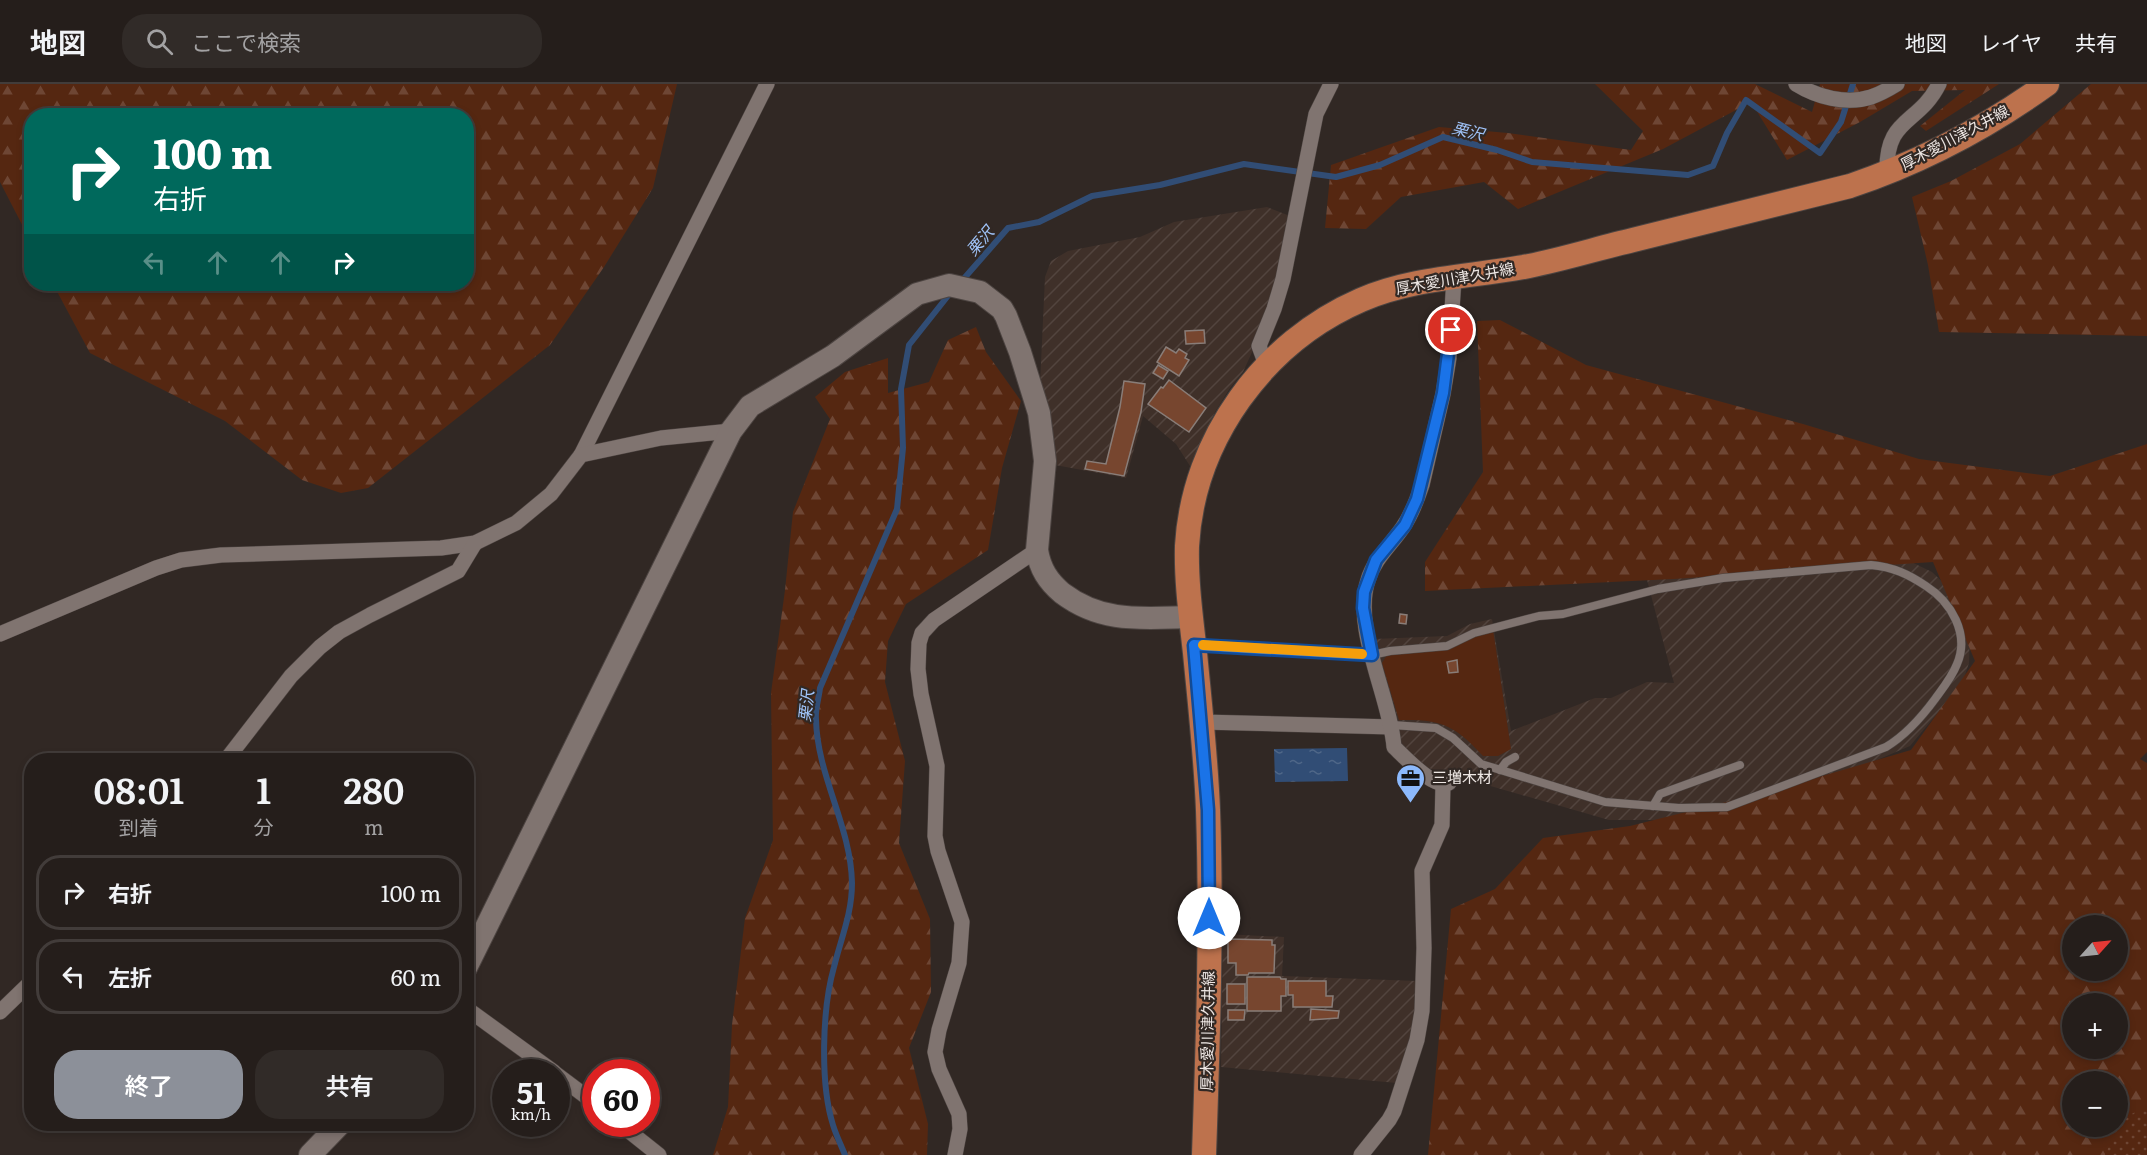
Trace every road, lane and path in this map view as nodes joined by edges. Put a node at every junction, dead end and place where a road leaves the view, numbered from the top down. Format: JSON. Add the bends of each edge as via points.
{"nodes":[{"id":1,"x":767,"y":84,"type":"edge"},
{"id":2,"x":1331,"y":84,"type":"edge"},
{"id":3,"x":1796,"y":84,"type":"edge"},
{"id":4,"x":1897,"y":84,"type":"edge"},
{"id":5,"x":1939,"y":84,"type":"edge"},
{"id":6,"x":2047,"y":84,"type":"edge"},
{"id":7,"x":1887,"y":174,"type":"junction"},
{"id":8,"x":1454,"y":278,"type":"junction"},
{"id":9,"x":1266,"y":365,"type":"junction"},
{"id":10,"x":731,"y":431,"type":"junction"},
{"id":11,"x":581,"y":455,"type":"junction"},
{"id":12,"x":475,"y":543,"type":"junction"},
{"id":13,"x":1037,"y":550,"type":"junction"},
{"id":14,"x":1191,"y":617,"type":"junction"},
{"id":15,"x":0,"y":634,"type":"edge"},
{"id":16,"x":1194,"y":645,"type":"junction"},
{"id":17,"x":1372,"y":655,"type":"junction"},
{"id":18,"x":1202,"y":722,"type":"junction"},
{"id":19,"x":1392,"y":726,"type":"junction"},
{"id":20,"x":231,"y":753,"type":"edge"},
{"id":21,"x":1515,"y":757,"type":"dead end"},
{"id":22,"x":1740,"y":765,"type":"dead end"},
{"id":23,"x":1500,"y":770,"type":"junction"},
{"id":24,"x":1653,"y":806,"type":"junction"},
{"id":25,"x":474,"y":952,"type":"edge"},
{"id":26,"x":24,"y":989,"type":"edge"},
{"id":27,"x":0,"y":1012,"type":"edge"},
{"id":28,"x":474,"y":1014,"type":"edge"},
{"id":29,"x":536,"y":1059,"type":"edge"},
{"id":30,"x":570,"y":1084,"type":"edge"},
{"id":31,"x":582,"y":1093,"type":"edge"},
{"id":32,"x":333,"y":1131,"type":"edge"},
{"id":33,"x":636,"y":1137,"type":"edge"},
{"id":34,"x":310,"y":1155,"type":"edge"},
{"id":35,"x":659,"y":1155,"type":"edge"},
{"id":36,"x":955,"y":1155,"type":"edge"},
{"id":37,"x":1204,"y":1155,"type":"edge"},
{"id":38,"x":1361,"y":1155,"type":"edge"}],
"edges":[{"from":1,"to":11,"type":"street"},
{"from":2,"to":9,"type":"street","via":[[1316,114],[1281,287],[1259,346]]},
{"from":3,"to":4,"type":"street","via":[[1819,96],[1862,99]]},
{"from":5,"to":7,"type":"street","via":[[1926,104],[1894,133],[1887,148]]},
{"from":6,"to":7,"type":"main road","name":"厚木愛川津久井線","via":[[1973,131]]},
{"from":7,"to":8,"type":"main road","name":"厚木愛川津久井線","via":[[1548,262]]},
{"from":8,"to":9,"type":"main road","name":"厚木愛川津久井線","via":[[1384,291],[1342,308],[1299,336]]},
{"from":8,"to":17,"type":"street","via":[[1449,358],[1422,485],[1401,531],[1376,560],[1364,592],[1363,608]]},
{"from":9,"to":14,"type":"main road","name":"厚木愛川津久井線","via":[[1226,421],[1199,480],[1188,543]]},
{"from":10,"to":11,"type":"street","via":[[661,438]]},
{"from":10,"to":13,"type":"street","via":[[750,406],[832,356],[917,294],[956,286],[980,292],[1006,316],[1039,413],[1045,461]]},
{"from":10,"to":25,"type":"street"},
{"from":11,"to":12,"type":"street","via":[[534,509],[499,533]]},
{"from":12,"to":15,"type":"street","via":[[441,548],[221,555],[181,560]]},
{"from":12,"to":20,"type":"street","via":[[458,571],[339,632],[320,647],[291,676]]},
{"from":13,"to":14,"type":"street","via":[[1047,579],[1073,601],[1099,614],[1122,618]]},
{"from":13,"to":36,"type":"street","via":[[934,620],[919,643],[921,694],[938,766],[936,844],[962,922],[959,963],[936,1052],[939,1069],[959,1114]]},
{"from":14,"to":16,"type":"main road","name":"厚木愛川津久井線"},
{"from":16,"to":17,"type":"lane"},
{"from":16,"to":18,"type":"main road","name":"厚木愛川津久井線"},
{"from":17,"to":19,"type":"street"},
{"from":17,"to":24,"type":"lane","via":[[1447,646],[1474,633],[1658,589],[1723,578],[1871,565],[1907,573],[1939,594],[1950,608],[1959,627],[1958,663],[1927,710],[1894,742],[1727,807]]},
{"from":18,"to":19,"type":"street"},
{"from":18,"to":37,"type":"main road","name":"厚木愛川津久井線","via":[[1209,899]]},
{"from":19,"to":23,"type":"lane","via":[[1436,728],[1454,738],[1481,764]]},
{"from":19,"to":38,"type":"street","via":[[1394,747],[1433,782],[1446,784],[1442,825],[1422,871],[1423,990],[1417,1040],[1394,1111]]},
{"from":21,"to":23,"type":"lane"},
{"from":22,"to":24,"type":"lane","via":[[1660,794]]},
{"from":23,"to":24,"type":"lane","via":[[1605,802]]},
{"from":26,"to":27,"type":"street"},
{"from":28,"to":29,"type":"street"},
{"from":30,"to":31,"type":"street"},
{"from":32,"to":34,"type":"street"},
{"from":33,"to":35,"type":"street"}]}
